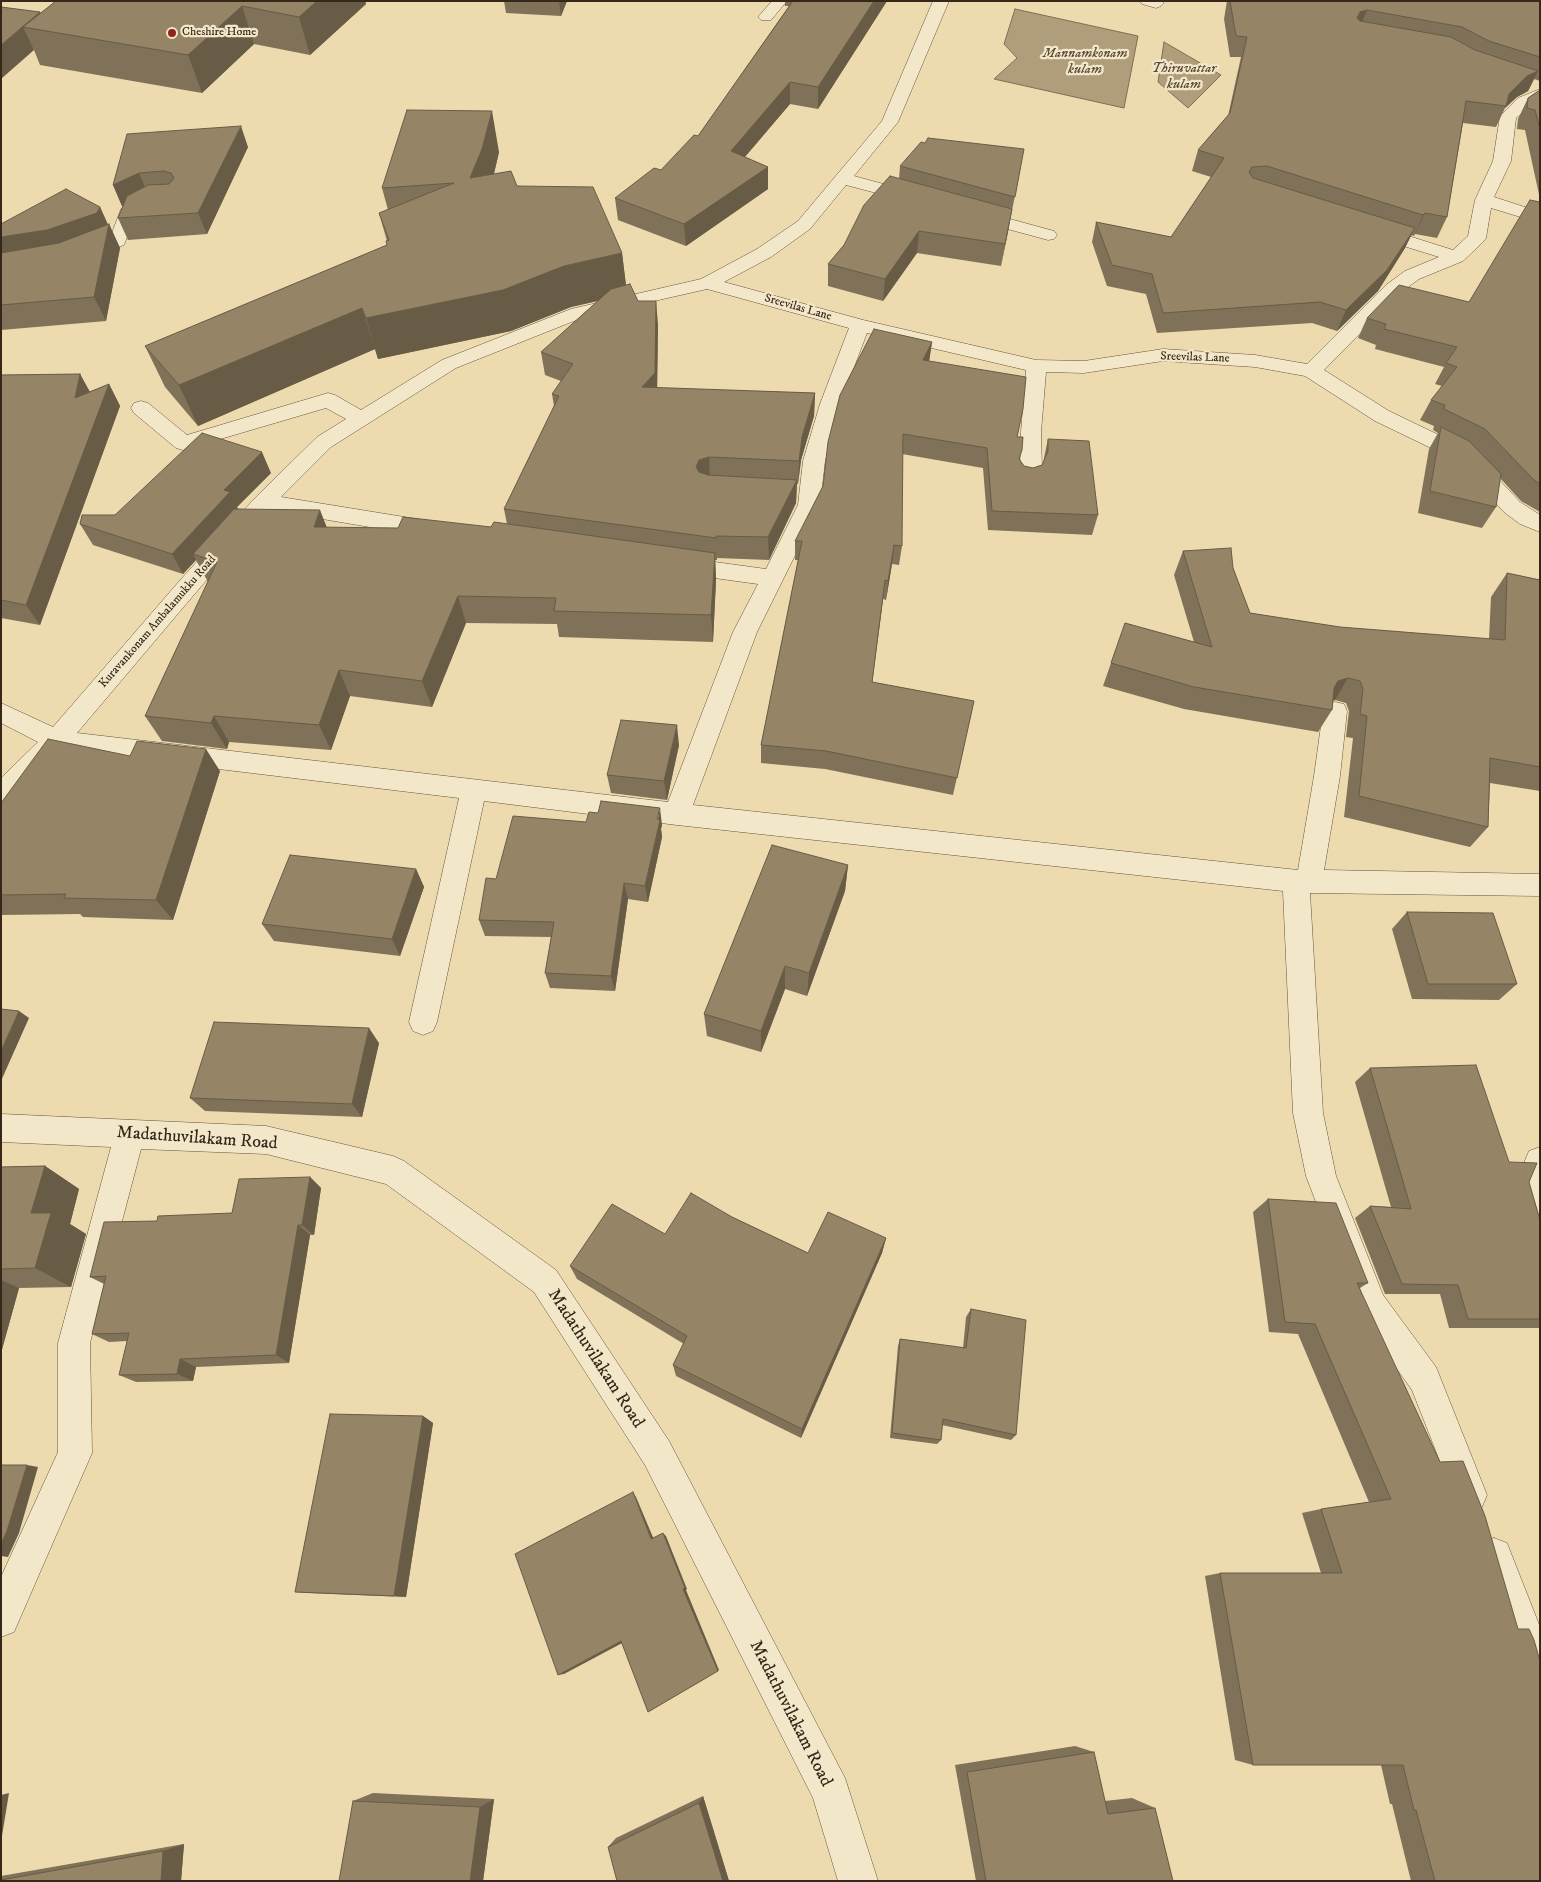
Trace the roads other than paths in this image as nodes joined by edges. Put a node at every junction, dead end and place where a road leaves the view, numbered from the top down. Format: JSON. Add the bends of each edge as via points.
{"nodes":[{"id":1,"x":780,"y":1,"type":"edge"},
{"id":2,"x":941,"y":1,"type":"edge"},
{"id":3,"x":766,"y":16,"type":"dead end"},
{"id":4,"x":1523,"y":82,"type":"edge"},
{"id":5,"x":1540,"y":88,"type":"edge"},
{"id":6,"x":1540,"y":94,"type":"edge"},
{"id":7,"x":844,"y":179,"type":"junction"},
{"id":8,"x":163,"y":200,"type":"edge"},
{"id":9,"x":1484,"y":200,"type":"junction"},
{"id":10,"x":927,"y":202,"type":"edge"},
{"id":11,"x":955,"y":209,"type":"edge"},
{"id":12,"x":1540,"y":218,"type":"edge"},
{"id":13,"x":1357,"y":226,"type":"edge"},
{"id":14,"x":1048,"y":235,"type":"dead end"},
{"id":15,"x":1456,"y":256,"type":"junction"},
{"id":16,"x":64,"y":261,"type":"edge"},
{"id":17,"x":708,"y":283,"type":"junction"},
{"id":18,"x":860,"y":325,"type":"junction"},
{"id":19,"x":1036,"y":366,"type":"junction"},
{"id":20,"x":1311,"y":371,"type":"junction"},
{"id":21,"x":141,"y":408,"type":"dead end"},
{"id":22,"x":361,"y":419,"type":"junction"},
{"id":23,"x":1028,"y":479,"type":"edge"},
{"id":24,"x":264,"y":502,"type":"junction"},
{"id":25,"x":1540,"y":524,"type":"edge"},
{"id":26,"x":455,"y":533,"type":"edge"},
{"id":27,"x":657,"y":562,"type":"edge"},
{"id":28,"x":774,"y":578,"type":"junction"},
{"id":29,"x":1335,"y":711,"type":"edge"},
{"id":30,"x":1,"y":712,"type":"edge"},
{"id":31,"x":56,"y":740,"type":"junction"},
{"id":32,"x":474,"y":790,"type":"junction"},
{"id":33,"x":1,"y":794,"type":"edge"},
{"id":34,"x":677,"y":814,"type":"junction"},
{"id":35,"x":1302,"y":882,"type":"junction"},
{"id":36,"x":1540,"y":886,"type":"edge"},
{"id":37,"x":423,"y":1022,"type":"dead end"},
{"id":38,"x":1,"y":1128,"type":"edge"},
{"id":39,"x":130,"y":1133,"type":"junction"},
{"id":40,"x":1540,"y":1161,"type":"edge"},
{"id":41,"x":1540,"y":1248,"type":"edge"},
{"id":42,"x":1,"y":1619,"type":"edge"},
{"id":43,"x":1540,"y":1675,"type":"edge"},
{"id":44,"x":858,"y":1881,"type":"edge"}],
"edges":[{"from":1,"to":3,"type":"street"},
{"from":2,"to":7,"type":"street","name":"Kuravankonam Ambalamukku Road","via":[[890,122]]},
{"from":4,"to":5,"type":"street"},
{"from":6,"to":9,"type":"street","via":[[1508,116],[1502,161]]},
{"from":7,"to":10,"type":"street"},
{"from":7,"to":17,"type":"street","name":"Kuravankonam Ambalamukku Road","via":[[804,224],[764,254]]},
{"from":8,"to":16,"type":"street","via":[[154,200],[127,213],[118,241]]},
{"from":9,"to":12,"type":"street"},
{"from":9,"to":15,"type":"street","via":[[1477,238]]},
{"from":11,"to":14,"type":"street"},
{"from":13,"to":15,"type":"street"},
{"from":15,"to":20,"type":"street","via":[[1412,275],[1393,289]]},
{"from":17,"to":18,"type":"street","name":"Sreevilas Lane"},
{"from":17,"to":22,"type":"street","name":"Kuravankonam Ambalamukku Road","via":[[560,320],[449,364]]},
{"from":18,"to":19,"type":"street","name":"Sreevilas Lane"},
{"from":18,"to":28,"type":"street","via":[[830,404],[802,493],[809,505]]},
{"from":19,"to":20,"type":"street","name":"Sreevilas Lane","via":[[1084,367],[1163,356],[1256,361]]},
{"from":19,"to":23,"type":"street"},
{"from":20,"to":25,"type":"street","via":[[1382,416],[1465,456],[1512,506]]},
{"from":21,"to":22,"type":"street","via":[[182,443],[328,400]]},
{"from":22,"to":24,"type":"street","name":"Kuravankonam Ambalamukku Road","via":[[324,442]]},
{"from":24,"to":26,"type":"street"},
{"from":24,"to":31,"type":"street","name":"Kuravankonam Ambalamukku Road"},
{"from":27,"to":28,"type":"street"},
{"from":28,"to":34,"type":"street","via":[[744,632]]},
{"from":29,"to":35,"type":"street","via":[[1327,776]]},
{"from":30,"to":31,"type":"street"},
{"from":31,"to":32,"type":"street"},
{"from":31,"to":33,"type":"street","name":"Kuravankonam Ambalamukku Road"},
{"from":32,"to":34,"type":"street"},
{"from":32,"to":37,"type":"street"},
{"from":34,"to":35,"type":"street"},
{"from":35,"to":36,"type":"street"},
{"from":35,"to":43,"type":"street","via":[[1308,1113],[1321,1176],[1371,1306],[1424,1379]]},
{"from":38,"to":39,"type":"street","name":"Madathuvilakam Road"},
{"from":39,"to":42,"type":"street","via":[[74,1343],[75,1454]]},
{"from":39,"to":44,"type":"street","name":"Madathuvilakam Road","via":[[266,1140],[393,1171],[545,1281],[656,1454],[830,1792]]},
{"from":40,"to":41,"type":"street","via":[[1526,1194]]}]}
